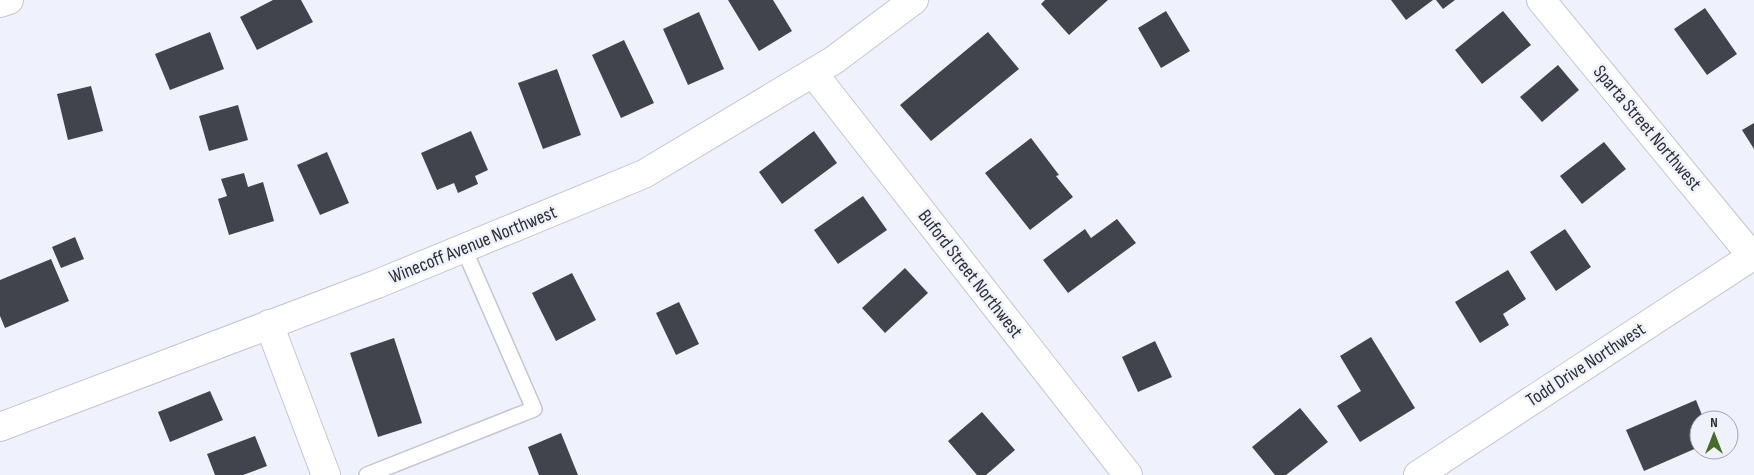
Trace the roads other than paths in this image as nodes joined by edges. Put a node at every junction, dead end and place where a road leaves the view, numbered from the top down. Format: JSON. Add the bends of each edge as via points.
{"nodes":[{"id":1,"x":9,"y":0,"type":"edge"},
{"id":2,"x":914,"y":0,"type":"edge"},
{"id":3,"x":1541,"y":0,"type":"edge"},
{"id":4,"x":0,"y":3,"type":"edge"},
{"id":5,"x":813,"y":73,"type":"junction"},
{"id":6,"x":464,"y":249,"type":"junction"},
{"id":7,"x":1753,"y":255,"type":"edge"},
{"id":8,"x":269,"y":324,"type":"junction"},
{"id":9,"x":0,"y":427,"type":"edge"},
{"id":10,"x":326,"y":475,"type":"edge"},
{"id":11,"x":367,"y":475,"type":"edge"},
{"id":12,"x":1128,"y":475,"type":"edge"},
{"id":13,"x":1418,"y":475,"type":"edge"}],
"edges":[{"from":1,"to":4,"type":"street"},
{"from":2,"to":5,"type":"street","name":"Winecoff Avenue Northwest"},
{"from":3,"to":7,"type":"street","name":"Sparta Street Northwest"},
{"from":5,"to":6,"type":"street","name":"Winecoff Avenue Northwest","via":[[644,174]]},
{"from":5,"to":12,"type":"street","name":"Buford Street Northwest"},
{"from":6,"to":8,"type":"street","name":"Winecoff Avenue Northwest"},
{"from":6,"to":11,"type":"lane","via":[[534,409]]},
{"from":7,"to":13,"type":"street","name":"Todd Drive Northwest"},
{"from":8,"to":9,"type":"street","name":"Winecoff Avenue Northwest"},
{"from":8,"to":10,"type":"street"}]}
